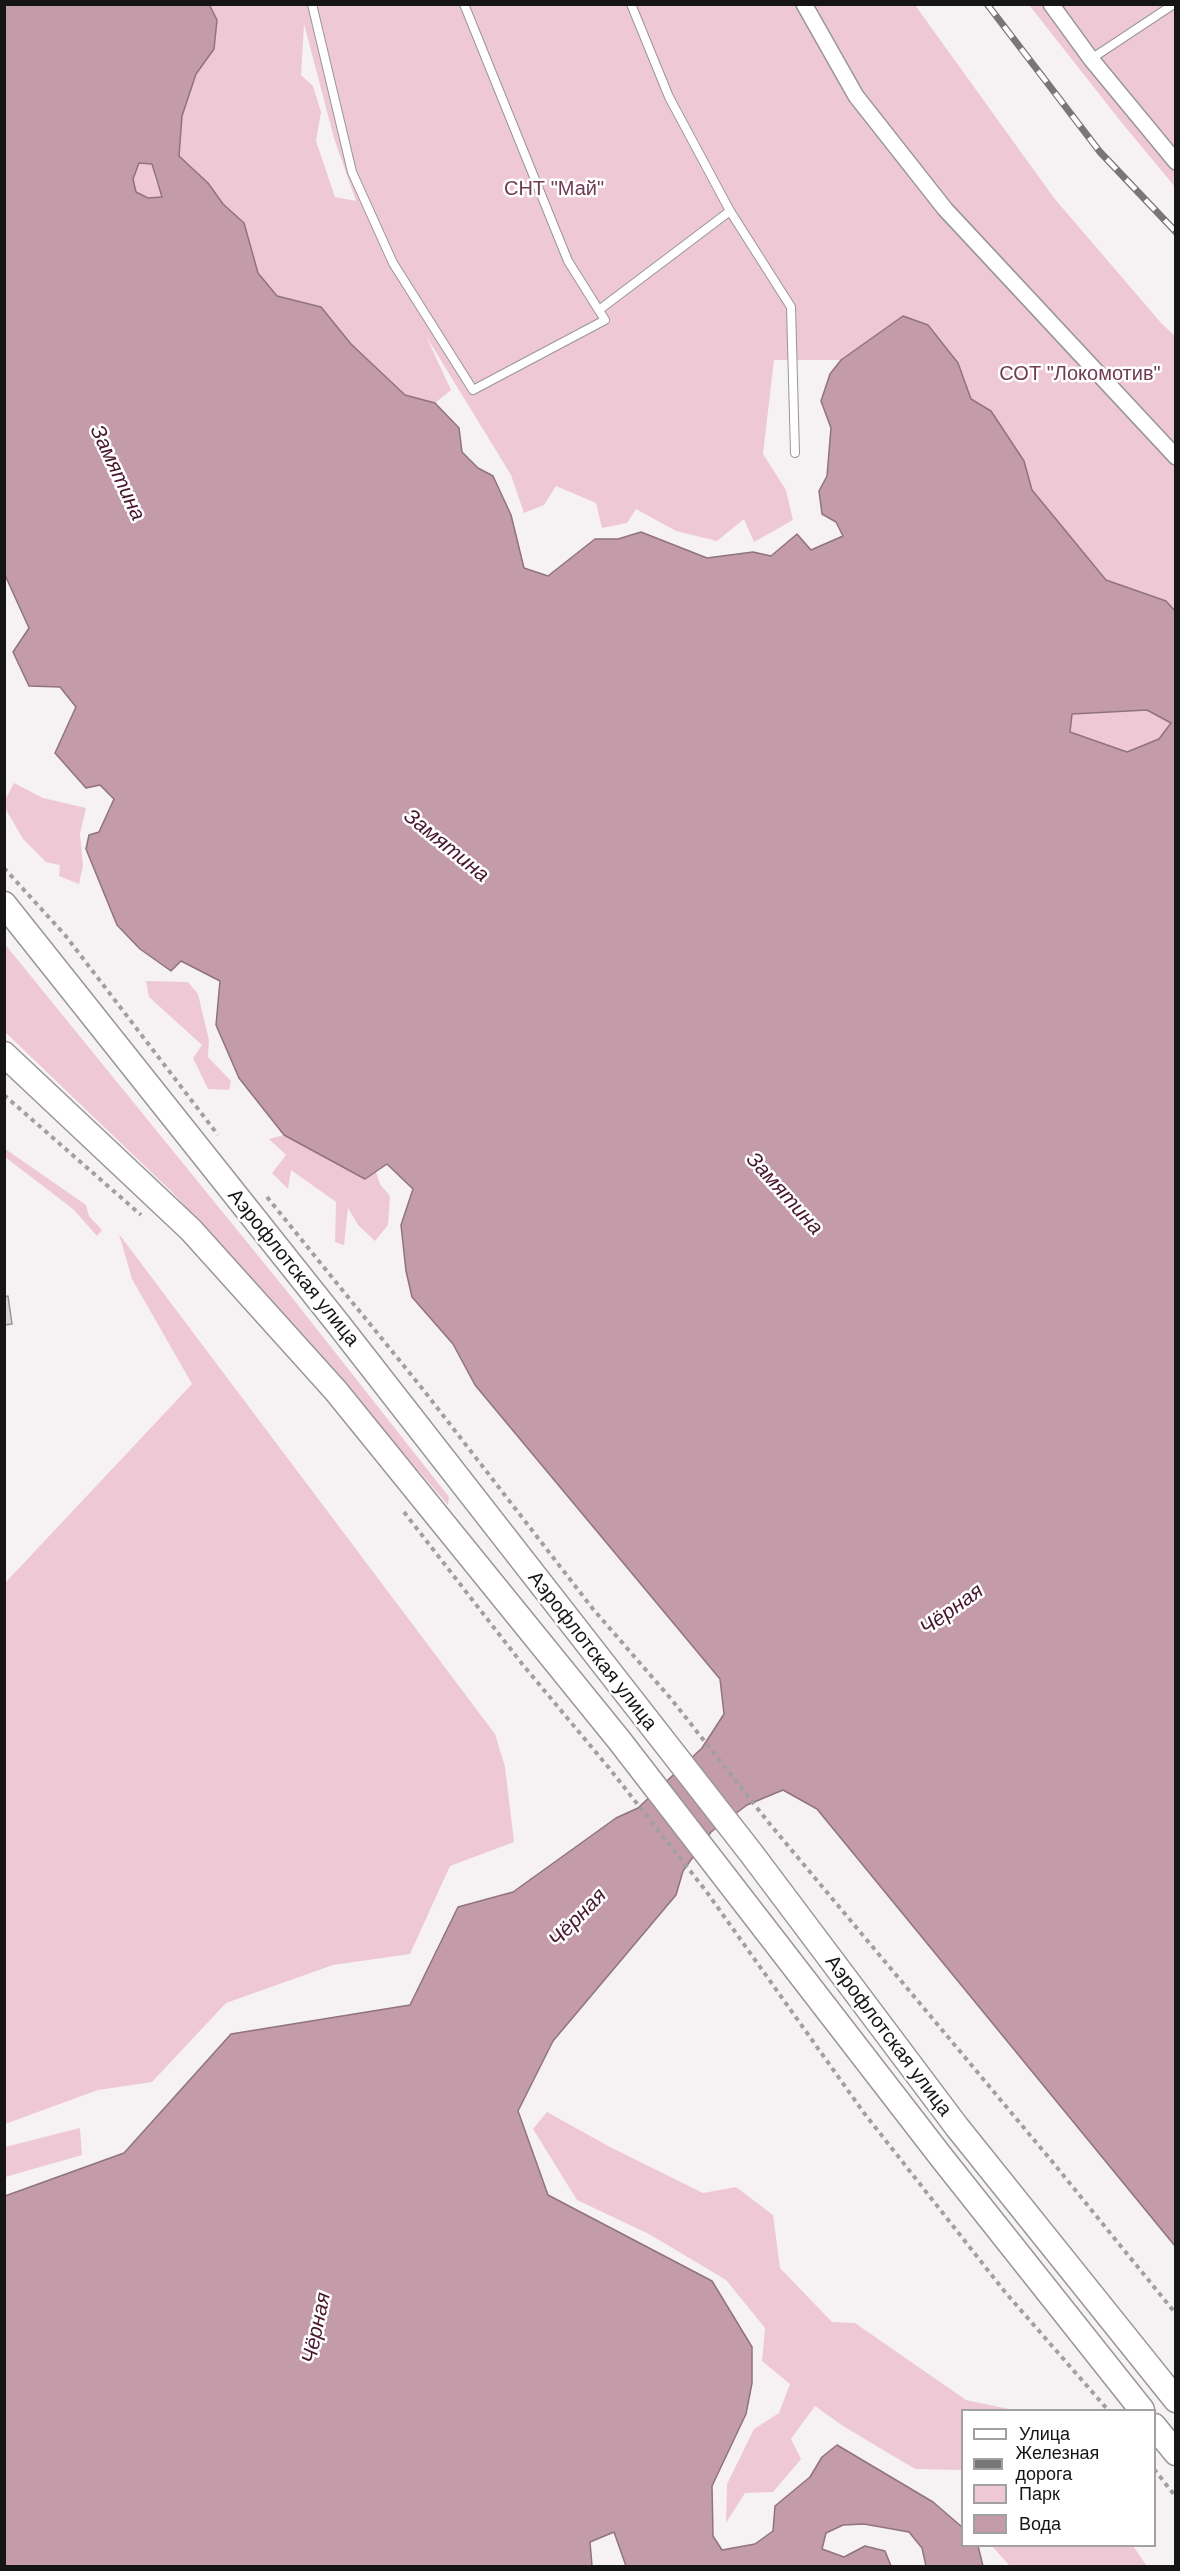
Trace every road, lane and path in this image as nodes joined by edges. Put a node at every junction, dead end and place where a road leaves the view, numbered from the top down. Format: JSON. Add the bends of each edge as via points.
{"nodes":[{"id":1,"x":312,"y":4,"type":"edge"},
{"id":2,"x":464,"y":4,"type":"edge"},
{"id":3,"x":631,"y":4,"type":"edge"},
{"id":4,"x":804,"y":4,"type":"edge"},
{"id":5,"x":1051,"y":4,"type":"edge"},
{"id":6,"x":1174,"y":4,"type":"edge"},
{"id":7,"x":1091,"y":59,"type":"junction"},
{"id":8,"x":1176,"y":162,"type":"edge"},
{"id":9,"x":730,"y":211,"type":"junction"},
{"id":10,"x":599,"y":310,"type":"junction"},
{"id":11,"x":795,"y":453,"type":"dead end"},
{"id":12,"x":1176,"y":457,"type":"edge"},
{"id":13,"x":4,"y":868,"type":"edge"},
{"id":14,"x":4,"y":904,"type":"edge"},
{"id":15,"x":5,"y":1054,"type":"edge"},
{"id":16,"x":4,"y":1095,"type":"edge"},
{"id":17,"x":219,"y":1137,"type":"dead end"},
{"id":18,"x":263,"y":1192,"type":"dead end"},
{"id":19,"x":145,"y":1218,"type":"dead end"},
{"id":20,"x":399,"y":1505,"type":"dead end"},
{"id":21,"x":1176,"y":2314,"type":"edge"},
{"id":22,"x":1176,"y":2400,"type":"edge"},
{"id":23,"x":1107,"y":2409,"type":"edge"},
{"id":24,"x":1141,"y":2409,"type":"edge"},
{"id":25,"x":1156,"y":2427,"type":"edge"},
{"id":26,"x":1176,"y":2452,"type":"edge"},
{"id":27,"x":1156,"y":2470,"type":"edge"},
{"id":28,"x":1176,"y":2497,"type":"edge"}],
"edges":[{"from":1,"to":10,"type":"lane","via":[[352,172],[393,263],[473,390],[605,320]]},
{"from":2,"to":10,"type":"lane","via":[[568,261]]},
{"from":3,"to":9,"type":"lane","via":[[669,97]]},
{"from":4,"to":12,"type":"street","via":[[856,96],[945,209]]},
{"from":5,"to":7,"type":"street"},
{"from":6,"to":7,"type":"lane"},
{"from":7,"to":8,"type":"street"},
{"from":9,"to":10,"type":"lane"},
{"from":9,"to":11,"type":"lane","via":[[791,308]]},
{"from":13,"to":17,"type":"path","via":[[65,936]]},
{"from":14,"to":22,"type":"main road","name":"Аэрофлотская улица","via":[[339,1325],[750,1853],[957,2127]]},
{"from":15,"to":24,"type":"main road","name":"Аэрофлотская улица","via":[[191,1230],[321,1374],[619,1740]]},
{"from":16,"to":19,"type":"path"},
{"from":18,"to":21,"type":"path","via":[[593,1609]]},
{"from":20,"to":23,"type":"path","via":[[706,1891],[864,2113],[1005,2292]]},
{"from":25,"to":26,"type":"main road"},
{"from":27,"to":28,"type":"path"}]}
